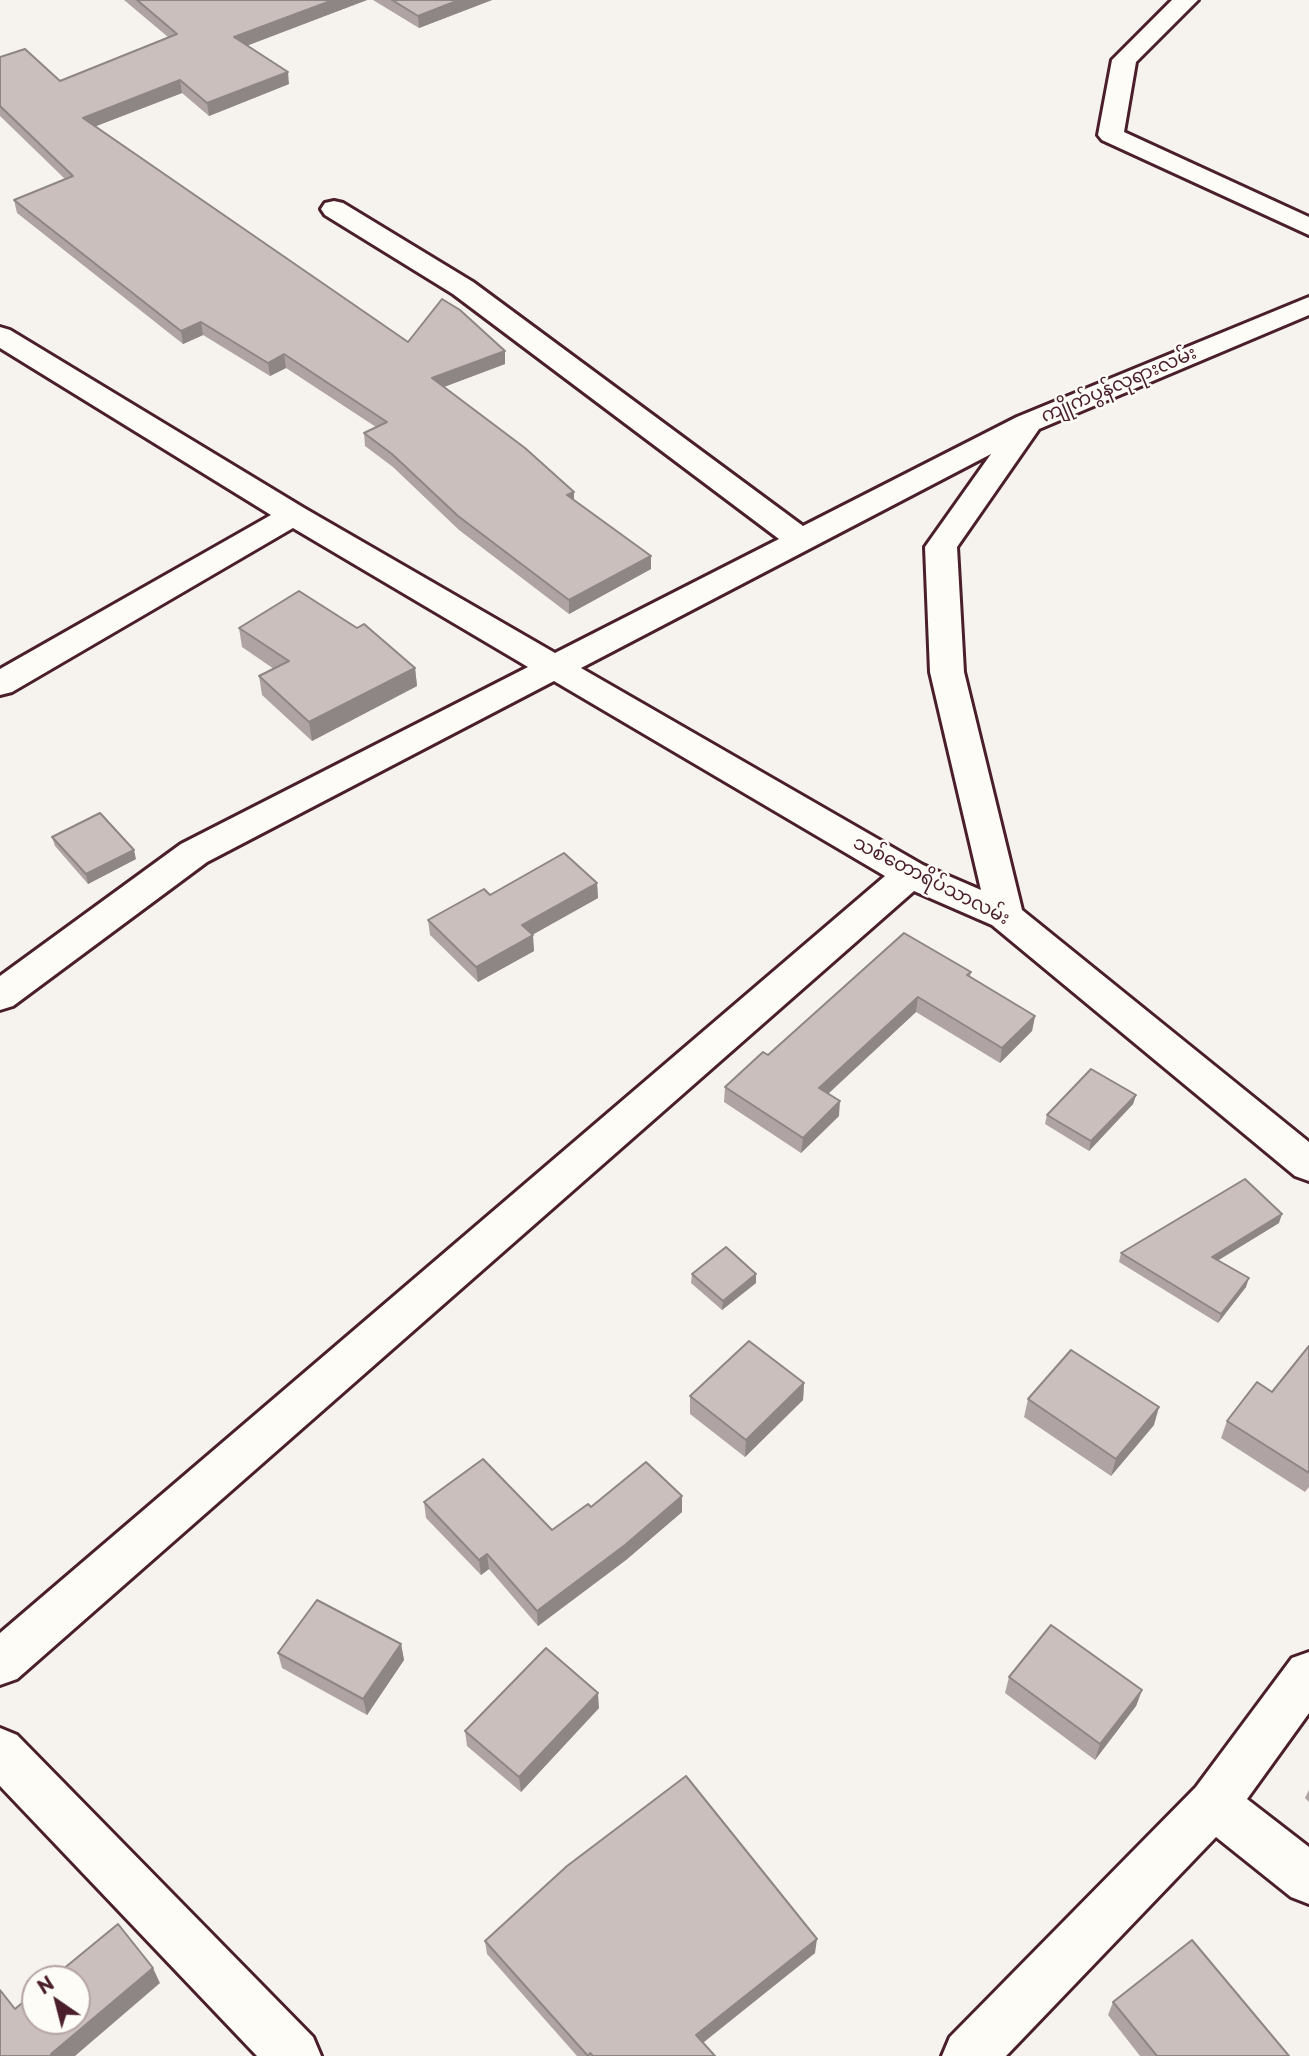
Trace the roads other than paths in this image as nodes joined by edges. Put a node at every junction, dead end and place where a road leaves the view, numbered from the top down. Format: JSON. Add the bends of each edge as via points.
{"nodes":[{"id":1,"x":1185,"y":0,"type":"edge"},
{"id":2,"x":334,"y":209,"type":"dead end"},
{"id":3,"x":1309,"y":227,"type":"edge"},
{"id":4,"x":1309,"y":305,"type":"edge"},
{"id":5,"x":0,"y":336,"type":"edge"},
{"id":6,"x":1028,"y":423,"type":"junction"},
{"id":7,"x":293,"y":515,"type":"junction"},
{"id":8,"x":801,"y":540,"type":"junction"},
{"id":9,"x":554,"y":667,"type":"junction"},
{"id":10,"x":0,"y":684,"type":"edge"},
{"id":11,"x":910,"y":874,"type":"junction"},
{"id":12,"x":1005,"y":916,"type":"junction"},
{"id":13,"x":0,"y":996,"type":"edge"},
{"id":14,"x":1309,"y":1165,"type":"edge"},
{"id":15,"x":0,"y":1662,"type":"edge"},
{"id":16,"x":1309,"y":1674,"type":"edge"},
{"id":17,"x":0,"y":1751,"type":"edge"},
{"id":18,"x":1214,"y":1804,"type":"junction"},
{"id":19,"x":1309,"y":1880,"type":"edge"},
{"id":20,"x":294,"y":2056,"type":"edge"},
{"id":21,"x":969,"y":2056,"type":"edge"}],
"edges":[{"from":1,"to":3,"type":"street","via":[[1124,60],[1111,135]]},
{"from":2,"to":8,"type":"street","via":[[463,288]]},
{"from":4,"to":6,"type":"street","name":"ကျိုက်ပွန်လုရားလမ်း"},
{"from":5,"to":7,"type":"street","name":"သစ်တောရိပ်သာလမ်း"},
{"from":6,"to":8,"type":"street"},
{"from":6,"to":12,"type":"street","name":"ကျိုက်ပွန်လုရားလမ်း","via":[[941,547],[947,672]]},
{"from":7,"to":9,"type":"street","name":"သစ်တောရိပ်သာလမ်း"},
{"from":7,"to":10,"type":"street"},
{"from":8,"to":9,"type":"street"},
{"from":9,"to":11,"type":"street","name":"သစ်တောရိပ်သာလမ်း"},
{"from":9,"to":13,"type":"street","via":[[194,853]]},
{"from":11,"to":12,"type":"street","name":"သစ်တောရိပ်သာလမ်း"},
{"from":11,"to":15,"type":"street"},
{"from":12,"to":14,"type":"street","name":"သစ်တောရိပ်သာလမ်း"},
{"from":16,"to":18,"type":"street"},
{"from":17,"to":20,"type":"street"},
{"from":18,"to":19,"type":"street"},
{"from":18,"to":21,"type":"street"}]}
